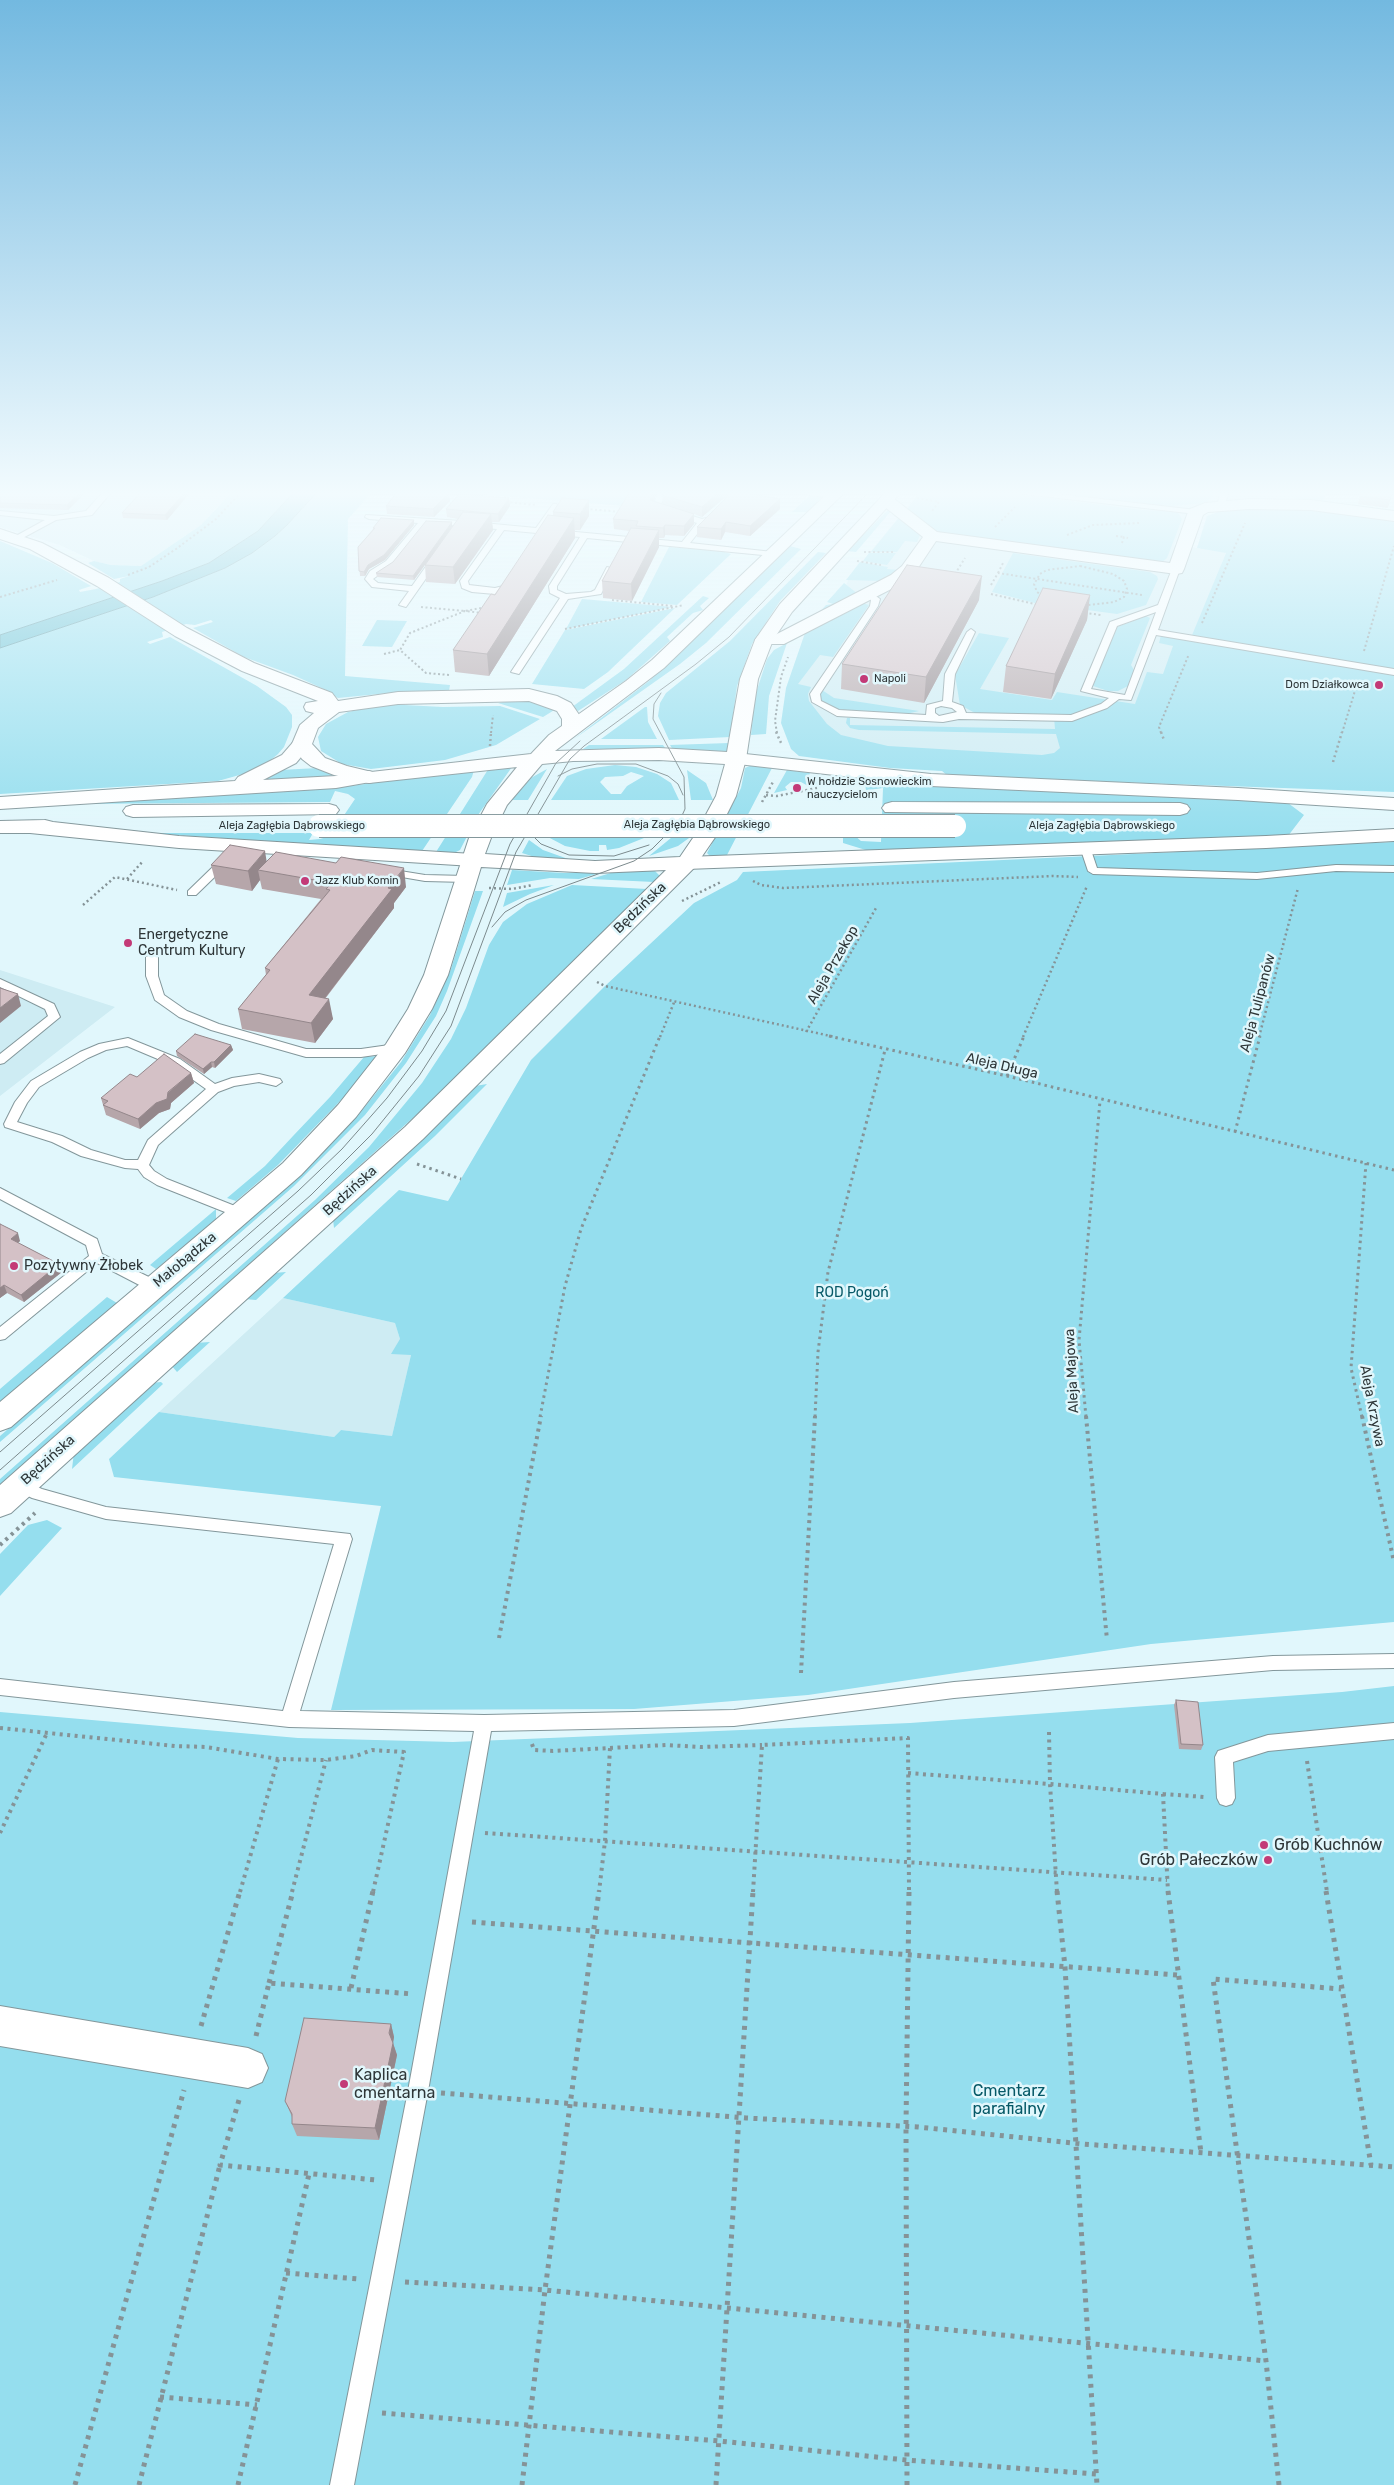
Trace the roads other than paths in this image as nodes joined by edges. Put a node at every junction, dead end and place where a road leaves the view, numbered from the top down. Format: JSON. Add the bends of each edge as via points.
{"nodes":[{"id":1,"x":140,"y":606,"type":"edge"},
{"id":2,"x":559,"y":606,"type":"edge"},
{"id":3,"x":719,"y":606,"type":"edge"},
{"id":4,"x":788,"y":606,"type":"edge"},
{"id":5,"x":845,"y":606,"type":"edge"},
{"id":6,"x":874,"y":606,"type":"edge"},
{"id":7,"x":1157,"y":606,"type":"edge"},
{"id":8,"x":1163,"y":606,"type":"edge"},
{"id":9,"x":971,"y":632,"type":"edge"},
{"id":10,"x":1154,"y":632,"type":"junction"},
{"id":11,"x":764,"y":640,"type":"junction"},
{"id":12,"x":248,"y":668,"type":"junction"},
{"id":13,"x":516,"y":672,"type":"dead end"},
{"id":14,"x":1394,"y":672,"type":"edge"},
{"id":15,"x":1118,"y":696,"type":"junction"},
{"id":16,"x":947,"y":703,"type":"junction"},
{"id":17,"x":300,"y":706,"type":"junction"},
{"id":18,"x":332,"y":707,"type":"junction"},
{"id":19,"x":959,"y":716,"type":"junction"},
{"id":20,"x":935,"y":717,"type":"junction"},
{"id":21,"x":310,"y":725,"type":"junction"},
{"id":22,"x":572,"y":727,"type":"junction"},
{"id":23,"x":302,"y":744,"type":"junction"},
{"id":24,"x":538,"y":758,"type":"junction"},
{"id":25,"x":736,"y":759,"type":"junction"},
{"id":26,"x":369,"y":777,"type":"junction"},
{"id":27,"x":224,"y":788,"type":"junction"},
{"id":28,"x":0,"y":804,"type":"edge"},
{"id":29,"x":1394,"y":804,"type":"edge"},
{"id":30,"x":1394,"y":809,"type":"edge"},
{"id":31,"x":0,"y":811,"type":"edge"},
{"id":32,"x":324,"y":818,"type":"junction"},
{"id":33,"x":27,"y":826,"type":"junction"},
{"id":34,"x":0,"y":827,"type":"edge"},
{"id":35,"x":1394,"y":828,"type":"edge"},
{"id":36,"x":1394,"y":835,"type":"edge"},
{"id":37,"x":1085,"y":847,"type":"junction"},
{"id":38,"x":233,"y":858,"type":"edge"},
{"id":39,"x":686,"y":863,"type":"junction"},
{"id":40,"x":1394,"y":869,"type":"edge"},
{"id":41,"x":378,"y":870,"type":"edge"},
{"id":42,"x":469,"y":870,"type":"junction"},
{"id":43,"x":203,"y":883,"type":"joint"},
{"id":44,"x":192,"y":893,"type":"road end"},
{"id":45,"x":152,"y":957,"type":"dead end"},
{"id":46,"x":0,"y":983,"type":"edge"},
{"id":47,"x":396,"y":1048,"type":"junction"},
{"id":48,"x":0,"y":1060,"type":"edge"},
{"id":49,"x":276,"y":1082,"type":"dead end"},
{"id":50,"x":214,"y":1089,"type":"junction"},
{"id":51,"x":142,"y":1165,"type":"junction"},
{"id":52,"x":0,"y":1193,"type":"edge"},
{"id":53,"x":240,"y":1213,"type":"junction"},
{"id":54,"x":96,"y":1257,"type":"junction"},
{"id":55,"x":154,"y":1286,"type":"junction"},
{"id":56,"x":0,"y":1335,"type":"edge"},
{"id":57,"x":0,"y":1420,"type":"edge"},
{"id":58,"x":20,"y":1485,"type":"junction"},
{"id":59,"x":0,"y":1504,"type":"edge"},
{"id":60,"x":1394,"y":1661,"type":"edge"},
{"id":61,"x":0,"y":1687,"type":"edge"},
{"id":62,"x":289,"y":1719,"type":"junction"},
{"id":63,"x":484,"y":1723,"type":"junction"},
{"id":64,"x":1394,"y":1731,"type":"edge"},
{"id":65,"x":1226,"y":1798,"type":"road end"},
{"id":66,"x":0,"y":2026,"type":"edge"},
{"id":67,"x":248,"y":2068,"type":"road end"},
{"id":68,"x":342,"y":2485,"type":"edge"}],
"edges":[{"from":1,"to":12,"type":"street"},
{"from":2,"to":13,"type":"lane"},
{"from":3,"to":22,"type":"street","via":[[658,664]]},
{"from":4,"to":11,"type":"street","name":"Będzińska"},
{"from":5,"to":11,"type":"street","via":[[778,640]]},
{"from":6,"to":20,"type":"lane","via":[[817,688],[817,702],[837,713],[850,715]]},
{"from":7,"to":15,"type":"lane","via":[[1113,624],[1086,691]]},
{"from":8,"to":10,"type":"lane"},
{"from":9,"to":16,"type":"lane","via":[[950,674]]},
{"from":10,"to":14,"type":"lane"},
{"from":10,"to":15,"type":"lane","via":[[1128,698]]},
{"from":11,"to":25,"type":"street","name":"Będzińska","via":[[750,679]]},
{"from":12,"to":17,"type":"street"},
{"from":12,"to":18,"type":"street","via":[[325,697]]},
{"from":15,"to":19,"type":"lane","via":[[1104,706],[1072,718]]},
{"from":16,"to":19,"type":"lane","via":[[960,708]]},
{"from":16,"to":20,"type":"lane","via":[[930,707],[930,714]]},
{"from":17,"to":18,"type":"street"},
{"from":17,"to":21,"type":"street","via":[[308,715]]},
{"from":18,"to":21,"type":"street"},
{"from":18,"to":22,"type":"street","via":[[391,699],[529,695],[564,707],[572,719]]},
{"from":19,"to":20,"type":"lane"},
{"from":21,"to":23,"type":"street"},
{"from":22,"to":24,"type":"street"},
{"from":23,"to":26,"type":"street","via":[[318,762]]},
{"from":23,"to":27,"type":"street","via":[[289,759],[273,769]]},
{"from":24,"to":25,"type":"street","via":[[636,754]]},
{"from":24,"to":26,"type":"street"},
{"from":24,"to":42,"type":"street","via":[[497,804]]},
{"from":25,"to":29,"type":"street","via":[[931,780]]},
{"from":25,"to":39,"type":"street","name":"Będzińska","via":[[726,796]]},
{"from":26,"to":27,"type":"street"},
{"from":27,"to":28,"type":"street"},
{"from":30,"to":32,"type":"street","name":"Aleja Zagłębia Dąbrowskiego","via":[[892,808]]},
{"from":31,"to":32,"type":"street","name":"Aleja Zagłębia Dąbrowskiego"},
{"from":32,"to":33,"type":"street","name":"Aleja Zagłębia Dąbrowskiego"},
{"from":32,"to":35,"type":"street","name":"Aleja Zagłębia Dąbrowskiego","bridge":true},
{"from":33,"to":34,"type":"street","name":"Aleja Zagłębia Dąbrowskiego"},
{"from":33,"to":42,"type":"street","name":"Będzińska"},
{"from":36,"to":37,"type":"street"},
{"from":37,"to":39,"type":"street"},
{"from":37,"to":40,"type":"lane","via":[[1092,874],[1257,876],[1336,868]]},
{"from":38,"to":43,"type":"lane","via":[[227,859]]},
{"from":39,"to":42,"type":"street","name":"Będzińska"},
{"from":39,"to":58,"type":"street","name":"Będzińska","via":[[414,1133]]},
{"from":41,"to":42,"type":"lane","via":[[426,878]]},
{"from":42,"to":47,"type":"street","via":[[436,975]]},
{"from":43,"to":44,"type":"lane"},
{"from":45,"to":47,"type":"lane","via":[[152,976],[160,997],[183,1014],[215,1027],[306,1052],[361,1053]]},
{"from":46,"to":48,"type":"lane","via":[[50,1007],[54,1017]]},
{"from":47,"to":53,"type":"street","name":"Małobądzka","via":[[362,1093],[292,1169]]},
{"from":49,"to":50,"type":"lane","via":[[259,1078],[232,1082]]},
{"from":50,"to":51,"type":"lane","via":[[153,1143]]},
{"from":50,"to":51,"type":"lane","via":[[176,1062],[128,1042],[84,1055],[35,1084],[10,1124],[57,1139],[86,1153],[125,1164]]},
{"from":51,"to":53,"type":"lane","via":[[162,1182]]},
{"from":52,"to":54,"type":"lane","via":[[92,1242]]},
{"from":53,"to":55,"type":"street","name":"Małobądzka"},
{"from":54,"to":55,"type":"lane"},
{"from":54,"to":56,"type":"lane"},
{"from":55,"to":57,"type":"street","name":"Małobądzka"},
{"from":58,"to":59,"type":"street","name":"Będzińska"},
{"from":58,"to":62,"type":"lane","via":[[38,1494],[106,1513],[344,1539]]},
{"from":60,"to":63,"type":"lane","via":[[1273,1663],[954,1690],[734,1718]]},
{"from":61,"to":62,"type":"lane"},
{"from":62,"to":63,"type":"lane"},
{"from":63,"to":68,"type":"lane"},
{"from":64,"to":65,"type":"lane","via":[[1268,1743],[1224,1757]]},
{"from":66,"to":67,"type":"street"}]}
